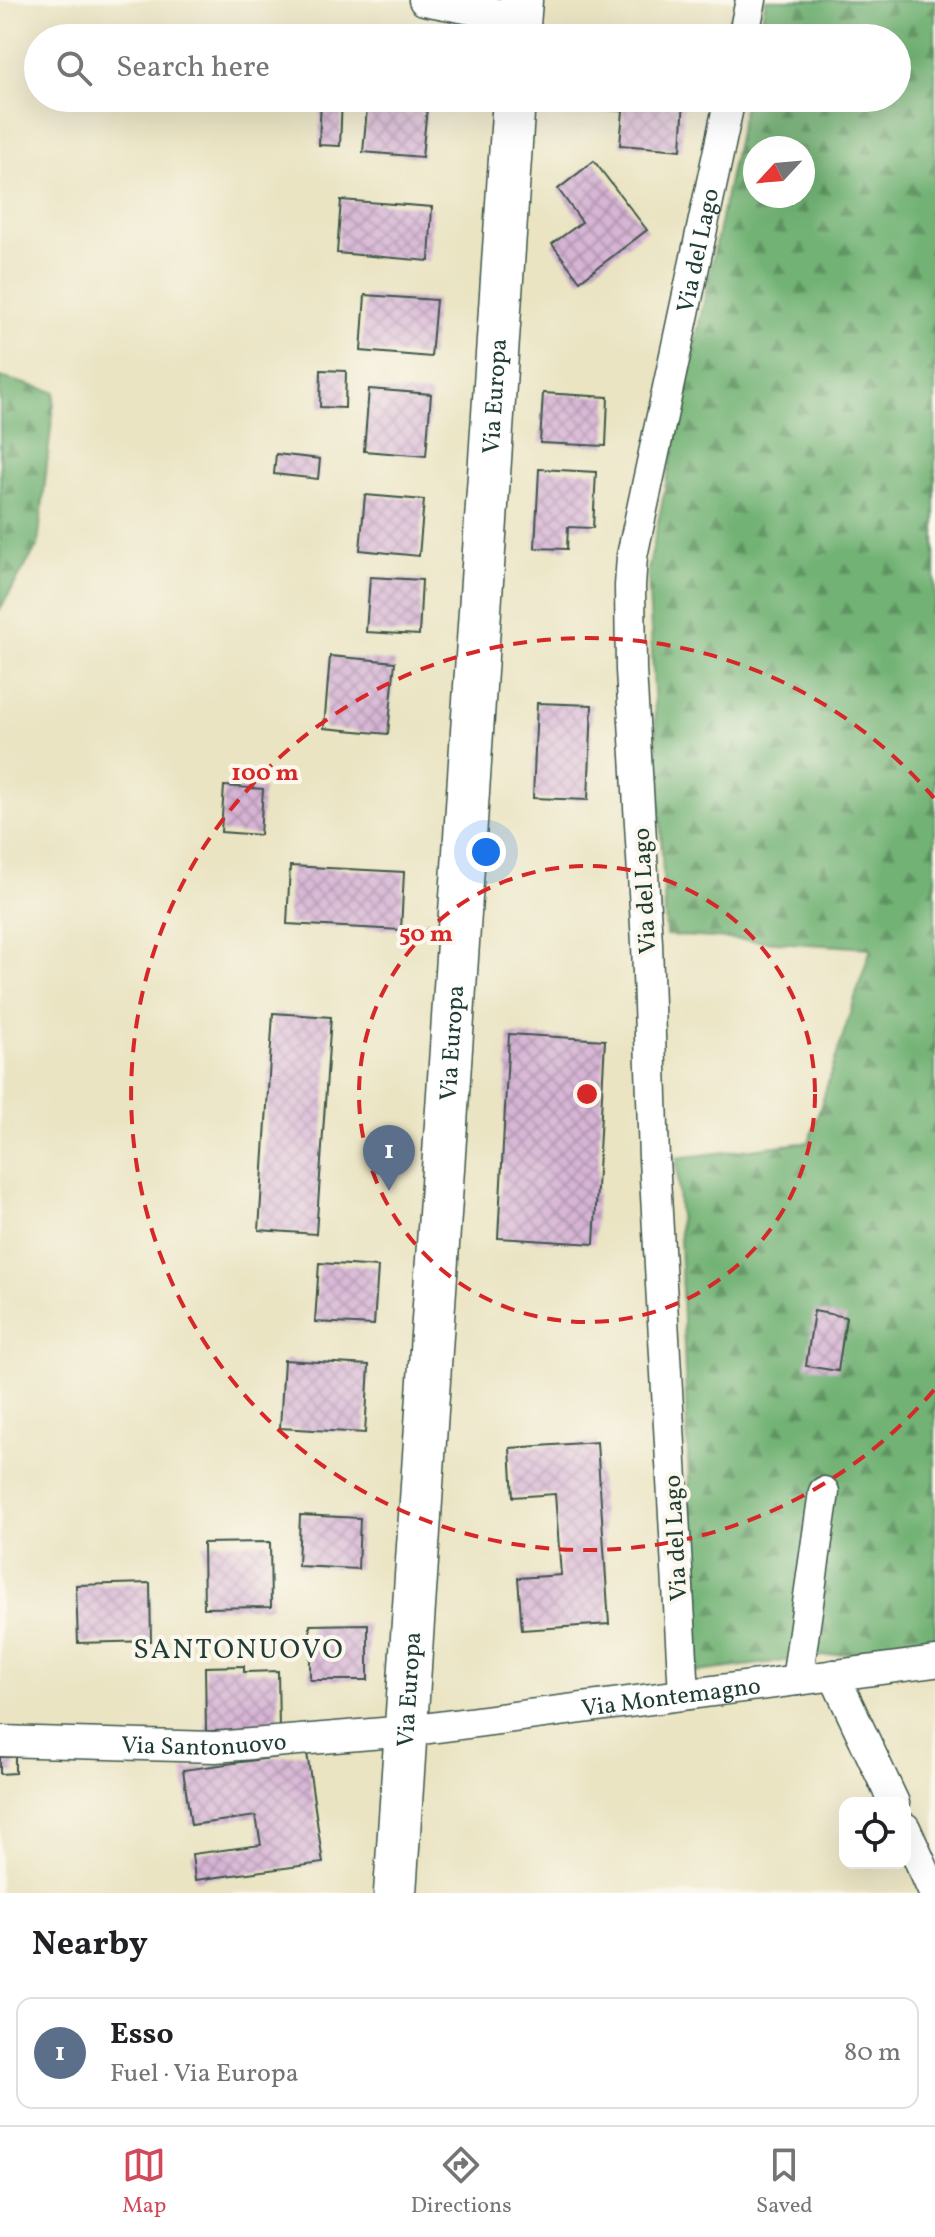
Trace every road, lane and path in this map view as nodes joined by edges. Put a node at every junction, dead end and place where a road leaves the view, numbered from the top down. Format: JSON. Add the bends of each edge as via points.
{"nodes":[{"id":1,"x":424,"y":0,"type":"edge"},
{"id":2,"x":751,"y":0,"type":"edge"},
{"id":3,"x":519,"y":19,"type":"edge"},
{"id":4,"x":746,"y":24,"type":"edge"},
{"id":5,"x":513,"y":112,"type":"edge"},
{"id":6,"x":727,"y":112,"type":"edge"},
{"id":7,"x":824,"y":1492,"type":"dead end"},
{"id":8,"x":935,"y":1662,"type":"edge"},
{"id":9,"x":834,"y":1675,"type":"junction"},
{"id":10,"x":797,"y":1680,"type":"junction"},
{"id":11,"x":684,"y":1694,"type":"junction"},
{"id":12,"x":407,"y":1731,"type":"junction"},
{"id":13,"x":0,"y":1741,"type":"edge"},
{"id":14,"x":891,"y":1797,"type":"edge"},
{"id":15,"x":911,"y":1841,"type":"edge"},
{"id":16,"x":395,"y":1893,"type":"edge"},
{"id":17,"x":934,"y":1893,"type":"edge"}],
"edges":[{"from":1,"to":3,"type":"street"},
{"from":2,"to":4,"type":"street"},
{"from":5,"to":12,"type":"main road","name":"Via Europa"},
{"from":6,"to":11,"type":"street","name":"Via del Lago","via":[[632,556],[630,586]]},
{"from":7,"to":10,"type":"street"},
{"from":8,"to":9,"type":"street","name":"Via Montemagno"},
{"from":9,"to":10,"type":"street","name":"Via Montemagno"},
{"from":9,"to":14,"type":"street"},
{"from":10,"to":11,"type":"street","name":"Via Montemagno"},
{"from":11,"to":12,"type":"street","name":"Via Montemagno"},
{"from":12,"to":13,"type":"street","name":"Via Santonuovo","via":[[215,1747]]},
{"from":12,"to":16,"type":"main road","name":"Via Europa"},
{"from":15,"to":17,"type":"street"}]}
